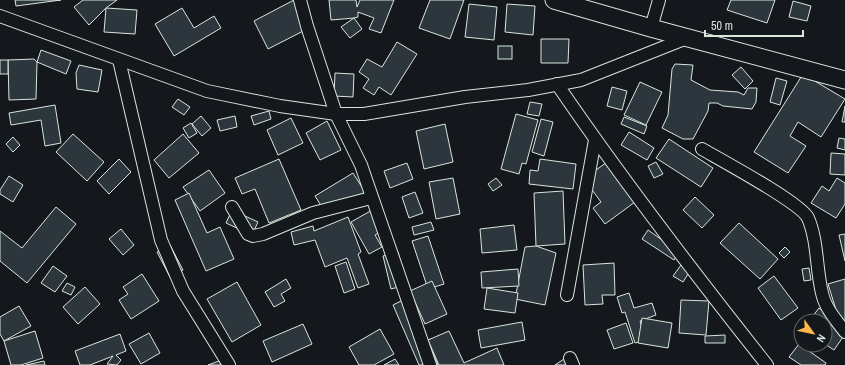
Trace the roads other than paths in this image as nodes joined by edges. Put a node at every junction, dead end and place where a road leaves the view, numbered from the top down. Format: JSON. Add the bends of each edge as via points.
{"nodes":[{"id":1,"x":300,"y":0,"type":"edge"},
{"id":2,"x":554,"y":0,"type":"edge"},
{"id":3,"x":659,"y":0,"type":"edge"},
{"id":4,"x":0,"y":16,"type":"edge"},
{"id":5,"x":651,"y":28,"type":"junction"},
{"id":6,"x":687,"y":38,"type":"junction"},
{"id":7,"x":119,"y":60,"type":"junction"},
{"id":8,"x":845,"y":80,"type":"edge"},
{"id":9,"x":557,"y":84,"type":"junction"},
{"id":10,"x":336,"y":114,"type":"junction"},
{"id":11,"x":595,"y":140,"type":"junction"},
{"id":12,"x":702,"y":149,"type":"dead end"},
{"id":13,"x":371,"y":198,"type":"junction"},
{"id":14,"x":232,"y":207,"type":"dead end"},
{"id":15,"x":567,"y":295,"type":"dead end"},
{"id":16,"x":845,"y":332,"type":"edge"},
{"id":17,"x":229,"y":365,"type":"edge"},
{"id":18,"x":430,"y":365,"type":"edge"},
{"id":19,"x":767,"y":365,"type":"edge"}],
"edges":[{"from":1,"to":10,"type":"street"},
{"from":2,"to":5,"type":"street"},
{"from":3,"to":5,"type":"street"},
{"from":4,"to":7,"type":"street"},
{"from":5,"to":6,"type":"street"},
{"from":6,"to":8,"type":"street"},
{"from":6,"to":9,"type":"street","via":[[581,80]]},
{"from":7,"to":10,"type":"street","via":[[207,91]]},
{"from":7,"to":17,"type":"street","via":[[161,240],[183,291]]},
{"from":9,"to":10,"type":"street","via":[[364,114]]},
{"from":9,"to":11,"type":"street"},
{"from":10,"to":13,"type":"street","via":[[361,165]]},
{"from":11,"to":15,"type":"street"},
{"from":11,"to":19,"type":"street","via":[[676,250]]},
{"from":12,"to":16,"type":"street","via":[[794,203],[808,217],[822,294],[828,309]]},
{"from":13,"to":14,"type":"street","via":[[312,213],[264,234],[252,236],[248,234]]},
{"from":13,"to":18,"type":"street"}]}
